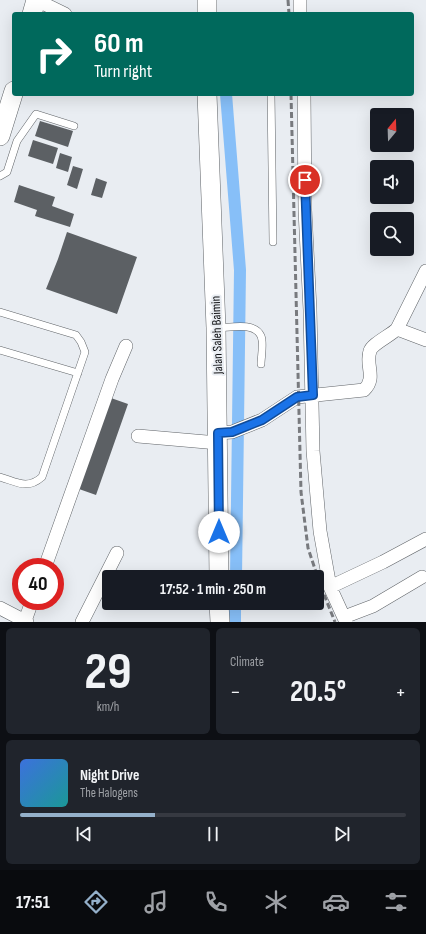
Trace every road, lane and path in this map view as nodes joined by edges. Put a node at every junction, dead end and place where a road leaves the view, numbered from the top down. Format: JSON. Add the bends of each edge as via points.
{"nodes":[{"id":1,"x":36,"y":0,"type":"edge"},
{"id":2,"x":208,"y":0,"type":"edge"},
{"id":3,"x":300,"y":0,"type":"edge"},
{"id":4,"x":33,"y":12,"type":"edge"},
{"id":5,"x":61,"y":12,"type":"edge"},
{"id":6,"x":207,"y":12,"type":"edge"},
{"id":7,"x":300,"y":12,"type":"edge"},
{"id":8,"x":13,"y":96,"type":"edge"},
{"id":9,"x":207,"y":96,"type":"edge"},
{"id":10,"x":271,"y":96,"type":"edge"},
{"id":11,"x":304,"y":96,"type":"edge"},
{"id":12,"x":74,"y":126,"type":"dead end"},
{"id":13,"x":6,"y":137,"type":"edge"},
{"id":14,"x":0,"y":176,"type":"edge"},
{"id":15,"x":274,"y":242,"type":"dead end"},
{"id":16,"x":426,"y":271,"type":"edge"},
{"id":17,"x":0,"y":312,"type":"edge"},
{"id":18,"x":223,"y":328,"type":"junction"},
{"id":19,"x":397,"y":329,"type":"junction"},
{"id":20,"x":426,"y":340,"type":"edge"},
{"id":21,"x":126,"y":346,"type":"dead end"},
{"id":22,"x":0,"y":350,"type":"edge"},
{"id":23,"x":261,"y":364,"type":"dead end"},
{"id":24,"x":78,"y":373,"type":"junction"},
{"id":25,"x":313,"y":395,"type":"junction"},
{"id":26,"x":138,"y":436,"type":"dead end"},
{"id":27,"x":223,"y":436,"type":"junction"},
{"id":28,"x":0,"y":477,"type":"edge"},
{"id":29,"x":426,"y":538,"type":"edge"},
{"id":30,"x":117,"y":553,"type":"dead end"},
{"id":31,"x":48,"y":558,"type":"edge"},
{"id":32,"x":219,"y":570,"type":"edge"},
{"id":33,"x":425,"y":579,"type":"edge"},
{"id":34,"x":330,"y":587,"type":"junction"},
{"id":35,"x":0,"y":608,"type":"edge"},
{"id":36,"x":29,"y":610,"type":"edge"},
{"id":37,"x":219,"y":610,"type":"edge"},
{"id":38,"x":345,"y":620,"type":"edge"},
{"id":39,"x":26,"y":621,"type":"edge"},
{"id":40,"x":82,"y":622,"type":"edge"},
{"id":41,"x":220,"y":622,"type":"edge"}],
"edges":[{"from":1,"to":4,"type":"street"},
{"from":1,"to":5,"type":"street"},
{"from":2,"to":6,"type":"street"},
{"from":3,"to":7,"type":"street"},
{"from":8,"to":13,"type":"street"},
{"from":9,"to":18,"type":"street","name":"Jalan Saleh Baimin"},
{"from":10,"to":15,"type":"lane"},
{"from":11,"to":25,"type":"street","via":[[305,210]]},
{"from":12,"to":13,"type":"lane","via":[[36,114]]},
{"from":13,"to":14,"type":"lane","via":[[10,167]]},
{"from":16,"to":19,"type":"street"},
{"from":17,"to":24,"type":"lane","via":[[76,335],[85,352]]},
{"from":18,"to":23,"type":"lane","via":[[255,329],[261,336]]},
{"from":18,"to":27,"type":"street","name":"Jalan Saleh Baimin"},
{"from":19,"to":20,"type":"street"},
{"from":19,"to":25,"type":"street","via":[[372,346],[369,351],[371,381],[364,390]]},
{"from":21,"to":31,"type":"street"},
{"from":22,"to":24,"type":"lane"},
{"from":24,"to":28,"type":"lane","via":[[42,477],[27,486]]},
{"from":25,"to":27,"type":"street","via":[[297,397],[262,420]]},
{"from":25,"to":34,"type":"street","via":[[313,451],[320,531]]},
{"from":26,"to":27,"type":"street"},
{"from":27,"to":32,"type":"street","name":"Jalan Saleh Baimin"},
{"from":29,"to":34,"type":"street"},
{"from":30,"to":40,"type":"street"},
{"from":33,"to":38,"type":"street"},
{"from":34,"to":38,"type":"street"},
{"from":35,"to":39,"type":"street"},
{"from":36,"to":39,"type":"street"},
{"from":37,"to":41,"type":"street"}]}
